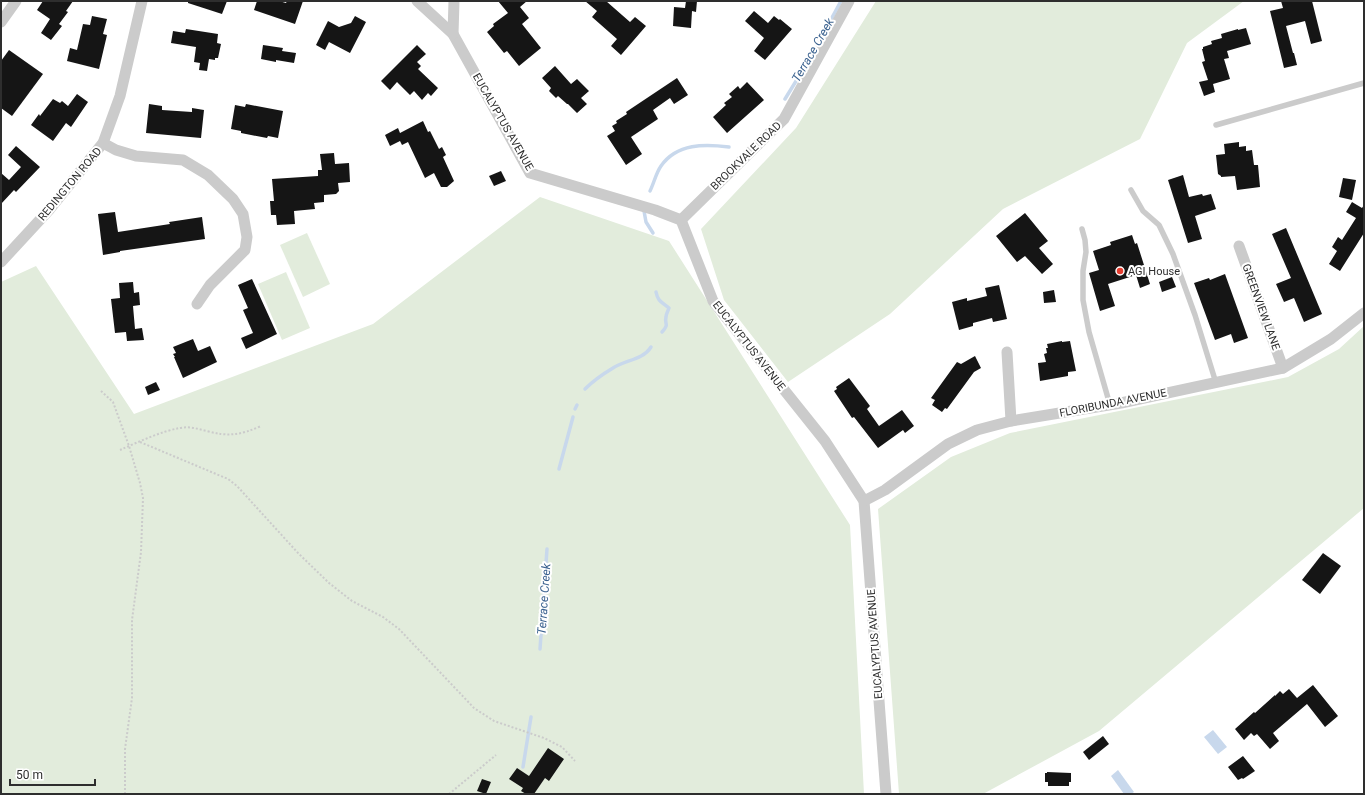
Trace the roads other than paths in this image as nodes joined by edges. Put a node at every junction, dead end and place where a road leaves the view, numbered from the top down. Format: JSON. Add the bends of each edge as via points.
{"nodes":[{"id":1,"x":16,"y":1,"type":"edge"},
{"id":2,"x":142,"y":1,"type":"edge"},
{"id":3,"x":417,"y":1,"type":"edge"},
{"id":4,"x":454,"y":1,"type":"edge"},
{"id":5,"x":849,"y":1,"type":"edge"},
{"id":6,"x":1,"y":22,"type":"edge"},
{"id":7,"x":453,"y":34,"type":"junction"},
{"id":8,"x":1364,"y":83,"type":"edge"},
{"id":9,"x":1216,"y":125,"type":"dead end"},
{"id":10,"x":104,"y":143,"type":"junction"},
{"id":11,"x":1131,"y":190,"type":"dead end"},
{"id":12,"x":681,"y":220,"type":"junction"},
{"id":13,"x":1082,"y":229,"type":"dead end"},
{"id":14,"x":1239,"y":246,"type":"dead end"},
{"id":15,"x":1,"y":262,"type":"edge"},
{"id":16,"x":197,"y":304,"type":"dead end"},
{"id":17,"x":1364,"y":313,"type":"edge"},
{"id":18,"x":1007,"y":352,"type":"dead end"},
{"id":19,"x":1283,"y":368,"type":"junction"},
{"id":20,"x":1216,"y":383,"type":"junction"},
{"id":21,"x":1110,"y":405,"type":"junction"},
{"id":22,"x":1011,"y":421,"type":"junction"},
{"id":23,"x":864,"y":501,"type":"junction"},
{"id":24,"x":886,"y":794,"type":"edge"}],
"edges":[{"from":1,"to":6,"type":"street"},
{"from":2,"to":10,"type":"street","name":"REDINGTON ROAD","via":[[120,96]]},
{"from":3,"to":7,"type":"street","name":"EUCALYPTUS AVENUE"},
{"from":4,"to":7,"type":"street"},
{"from":5,"to":12,"type":"street","name":"BROOKVALE ROAD","via":[[784,119]]},
{"from":7,"to":12,"type":"street","name":"EUCALYPTUS AVENUE","via":[[530,173]]},
{"from":8,"to":9,"type":"lane"},
{"from":10,"to":15,"type":"street","name":"REDINGTON ROAD","via":[[49,210]]},
{"from":10,"to":16,"type":"street","via":[[136,156],[183,160],[208,175],[233,199],[243,214],[247,237],[244,250],[210,285]]},
{"from":11,"to":20,"type":"lane","via":[[1143,211],[1159,225],[1173,254]]},
{"from":12,"to":23,"type":"street","name":"EUCALYPTUS AVENUE","via":[[713,301],[825,441]]},
{"from":13,"to":21,"type":"lane","via":[[1086,252],[1083,300],[1089,332]]},
{"from":14,"to":19,"type":"street","name":"GREENVIEW LANE"},
{"from":17,"to":19,"type":"street","name":"FLORIBUNDA AVENUE","via":[[1331,339]]},
{"from":18,"to":22,"type":"street"},
{"from":19,"to":20,"type":"street","name":"FLORIBUNDA AVENUE"},
{"from":20,"to":21,"type":"street","name":"FLORIBUNDA AVENUE"},
{"from":21,"to":22,"type":"street","name":"FLORIBUNDA AVENUE"},
{"from":22,"to":23,"type":"street","name":"FLORIBUNDA AVENUE","via":[[977,430],[948,444],[885,490]]},
{"from":23,"to":24,"type":"street","name":"EUCALYPTUS AVENUE"}]}
